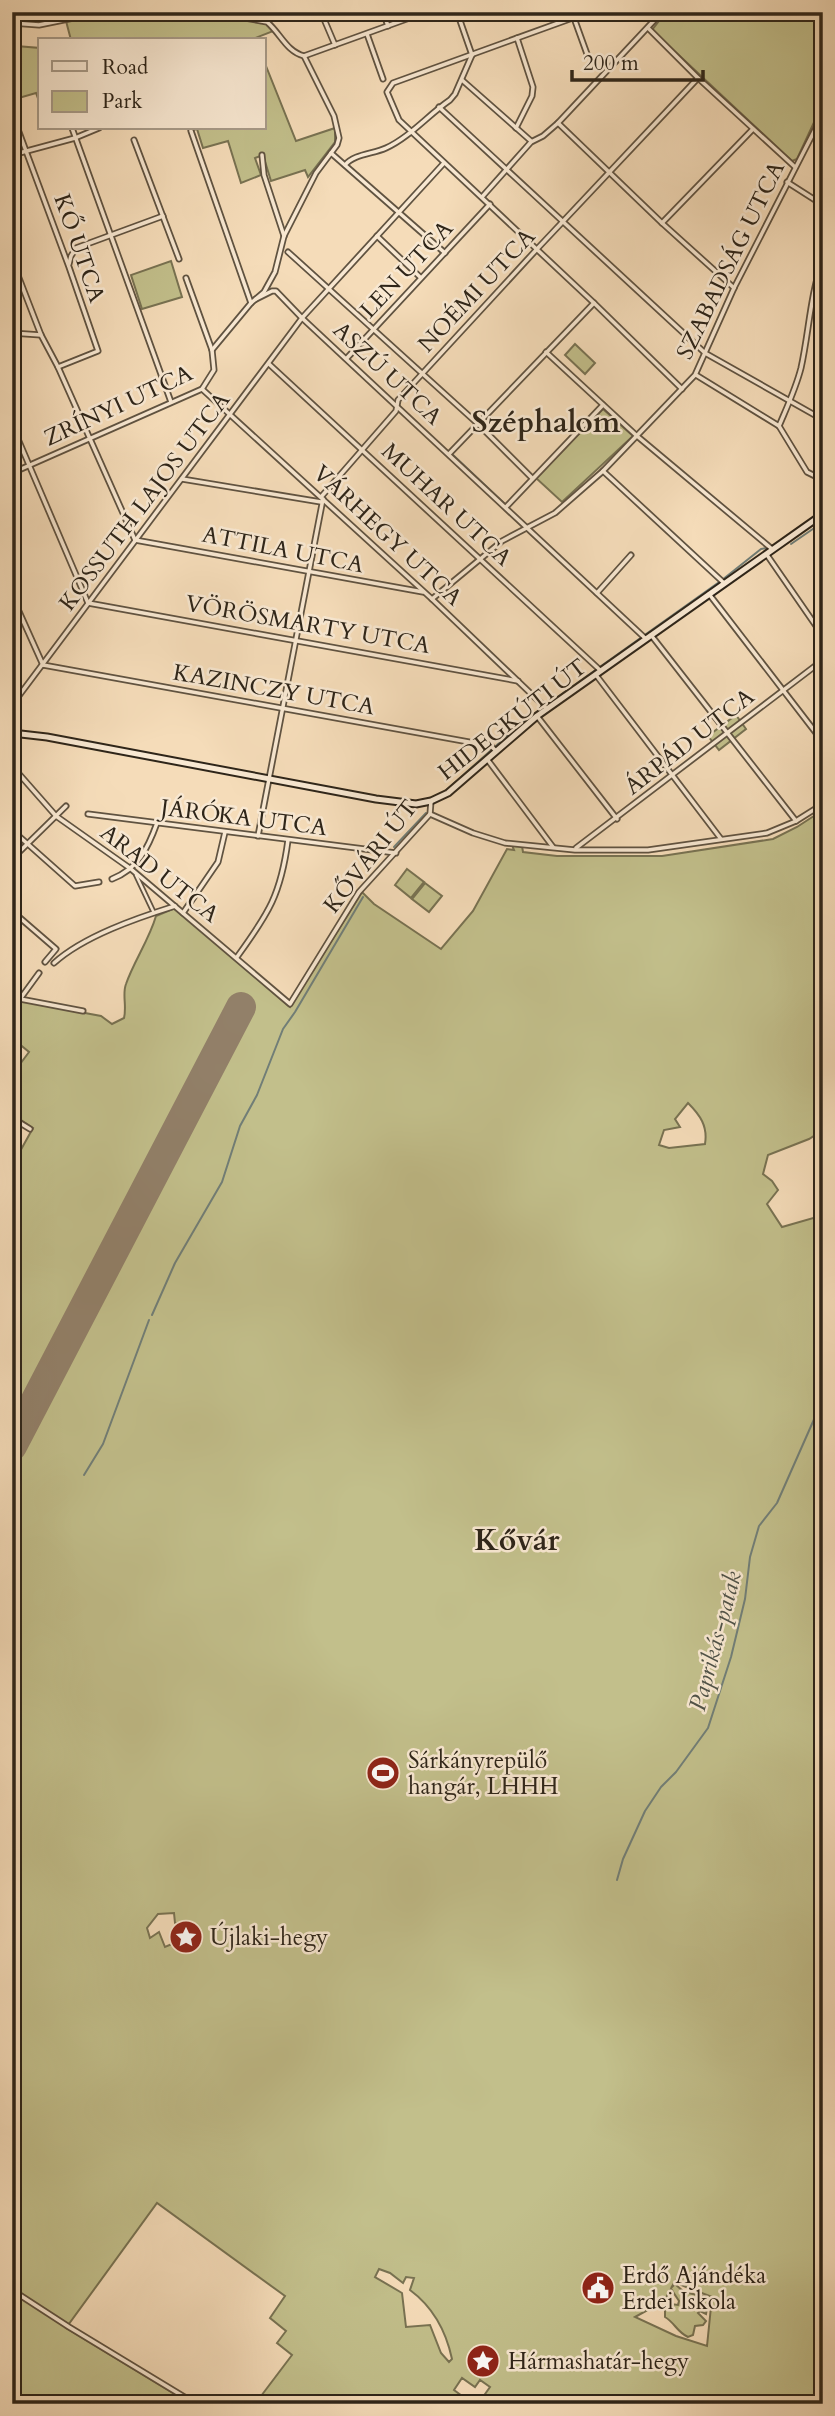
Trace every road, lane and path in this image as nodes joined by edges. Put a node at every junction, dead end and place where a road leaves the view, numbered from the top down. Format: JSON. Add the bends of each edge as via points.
{"nodes":[{"id":1,"x":103,"y":12,"type":"edge"},
{"id":2,"x":210,"y":12,"type":"edge"},
{"id":3,"x":321,"y":12,"type":"edge"},
{"id":4,"x":383,"y":12,"type":"edge"},
{"id":5,"x":426,"y":12,"type":"edge"},
{"id":6,"x":457,"y":12,"type":"edge"},
{"id":7,"x":589,"y":12,"type":"edge"},
{"id":8,"x":662,"y":12,"type":"edge"},
{"id":9,"x":574,"y":18,"type":"junction"},
{"id":10,"x":12,"y":23,"type":"edge"},
{"id":11,"x":388,"y":26,"type":"junction"},
{"id":12,"x":648,"y":28,"type":"junction"},
{"id":13,"x":367,"y":34,"type":"junction"},
{"id":14,"x":517,"y":38,"type":"junction"},
{"id":15,"x":335,"y":45,"type":"junction"},
{"id":16,"x":587,"y":54,"type":"dead end"},
{"id":17,"x":472,"y":55,"type":"junction"},
{"id":18,"x":304,"y":56,"type":"junction"},
{"id":19,"x":698,"y":78,"type":"junction"},
{"id":20,"x":383,"y":79,"type":"dead end"},
{"id":21,"x":462,"y":79,"type":"junction"},
{"id":22,"x":439,"y":107,"type":"junction"},
{"id":23,"x":823,"y":114,"type":"edge"},
{"id":24,"x":13,"y":116,"type":"edge"},
{"id":25,"x":558,"y":123,"type":"junction"},
{"id":26,"x":516,"y":128,"type":"junction"},
{"id":27,"x":753,"y":128,"type":"junction"},
{"id":28,"x":73,"y":130,"type":"edge"},
{"id":29,"x":94,"y":130,"type":"edge"},
{"id":30,"x":191,"y":131,"type":"dead end"},
{"id":31,"x":411,"y":131,"type":"junction"},
{"id":32,"x":75,"y":138,"type":"junction"},
{"id":33,"x":134,"y":140,"type":"dead end"},
{"id":34,"x":531,"y":142,"type":"junction"},
{"id":35,"x":27,"y":151,"type":"junction"},
{"id":36,"x":331,"y":153,"type":"junction"},
{"id":37,"x":12,"y":155,"type":"edge"},
{"id":38,"x":262,"y":155,"type":"dead end"},
{"id":39,"x":444,"y":163,"type":"junction"},
{"id":40,"x":345,"y":165,"type":"junction"},
{"id":41,"x":794,"y":167,"type":"junction"},
{"id":42,"x":507,"y":169,"type":"junction"},
{"id":43,"x":609,"y":174,"type":"junction"},
{"id":44,"x":787,"y":182,"type":"junction"},
{"id":45,"x":482,"y":197,"type":"junction"},
{"id":46,"x":490,"y":204,"type":"junction"},
{"id":47,"x":823,"y":205,"type":"edge"},
{"id":48,"x":398,"y":211,"type":"junction"},
{"id":49,"x":163,"y":216,"type":"junction"},
{"id":50,"x":563,"y":222,"type":"junction"},
{"id":51,"x":662,"y":223,"type":"junction"},
{"id":52,"x":110,"y":236,"type":"junction"},
{"id":53,"x":284,"y":236,"type":"junction"},
{"id":54,"x":377,"y":236,"type":"junction"},
{"id":55,"x":537,"y":248,"type":"junction"},
{"id":56,"x":288,"y":252,"type":"dead end"},
{"id":57,"x":445,"y":253,"type":"junction"},
{"id":58,"x":179,"y":259,"type":"dead end"},
{"id":59,"x":823,"y":259,"type":"edge"},
{"id":60,"x":12,"y":260,"type":"edge"},
{"id":61,"x":69,"y":267,"type":"junction"},
{"id":62,"x":420,"y":277,"type":"junction"},
{"id":63,"x":186,"y":278,"type":"dead end"},
{"id":64,"x":734,"y":288,"type":"junction"},
{"id":65,"x":328,"y":289,"type":"junction"},
{"id":66,"x":256,"y":299,"type":"junction"},
{"id":67,"x":251,"y":303,"type":"junction"},
{"id":68,"x":594,"y":303,"type":"junction"},
{"id":69,"x":302,"y":318,"type":"junction"},
{"id":70,"x":373,"y":329,"type":"junction"},
{"id":71,"x":12,"y":333,"type":"edge"},
{"id":72,"x":41,"y":335,"type":"junction"},
{"id":73,"x":212,"y":350,"type":"junction"},
{"id":74,"x":546,"y":352,"type":"junction"},
{"id":75,"x":705,"y":353,"type":"junction"},
{"id":76,"x":347,"y":358,"type":"junction"},
{"id":77,"x":269,"y":364,"type":"junction"},
{"id":78,"x":58,"y":367,"type":"junction"},
{"id":79,"x":422,"y":374,"type":"junction"},
{"id":80,"x":695,"y":375,"type":"junction"},
{"id":81,"x":202,"y":389,"type":"junction"},
{"id":82,"x":682,"y":389,"type":"junction"},
{"id":83,"x":172,"y":402,"type":"junction"},
{"id":84,"x":790,"y":402,"type":"junction"},
{"id":85,"x":603,"y":405,"type":"junction"},
{"id":86,"x":397,"y":406,"type":"junction"},
{"id":87,"x":231,"y":414,"type":"junction"},
{"id":88,"x":820,"y":418,"type":"dead end"},
{"id":89,"x":478,"y":424,"type":"junction"},
{"id":90,"x":12,"y":425,"type":"edge"},
{"id":91,"x":779,"y":426,"type":"junction"},
{"id":92,"x":638,"y":436,"type":"junction"},
{"id":93,"x":90,"y":438,"type":"junction"},
{"id":94,"x":363,"y":451,"type":"junction"},
{"id":95,"x":449,"y":454,"type":"junction"},
{"id":96,"x":30,"y":465,"type":"junction"},
{"id":97,"x":603,"y":471,"type":"junction"},
{"id":98,"x":12,"y":473,"type":"edge"},
{"id":99,"x":532,"y":478,"type":"junction"},
{"id":100,"x":182,"y":479,"type":"junction"},
{"id":101,"x":823,"y":480,"type":"edge"},
{"id":102,"x":322,"y":499,"type":"junction"},
{"id":103,"x":506,"y":507,"type":"junction"},
{"id":104,"x":823,"y":514,"type":"edge"},
{"id":105,"x":526,"y":526,"type":"junction"},
{"id":106,"x":135,"y":540,"type":"junction"},
{"id":107,"x":772,"y":549,"type":"junction"},
{"id":108,"x":765,"y":553,"type":"junction"},
{"id":109,"x":631,"y":555,"type":"dead end"},
{"id":110,"x":480,"y":558,"type":"junction"},
{"id":111,"x":308,"y":573,"type":"junction"},
{"id":112,"x":722,"y":582,"type":"junction"},
{"id":113,"x":424,"y":592,"type":"junction"},
{"id":114,"x":597,"y":593,"type":"junction"},
{"id":115,"x":709,"y":594,"type":"junction"},
{"id":116,"x":12,"y":596,"type":"edge"},
{"id":117,"x":432,"y":599,"type":"junction"},
{"id":118,"x":88,"y":603,"type":"junction"},
{"id":119,"x":823,"y":636,"type":"edge"},
{"id":120,"x":646,"y":637,"type":"junction"},
{"id":121,"x":296,"y":640,"type":"junction"},
{"id":122,"x":823,"y":660,"type":"edge"},
{"id":123,"x":43,"y":665,"type":"junction"},
{"id":124,"x":599,"y":671,"type":"junction"},
{"id":125,"x":520,"y":681,"type":"junction"},
{"id":126,"x":784,"y":691,"type":"junction"},
{"id":127,"x":12,"y":705,"type":"edge"},
{"id":128,"x":546,"y":707,"type":"junction"},
{"id":129,"x":283,"y":708,"type":"junction"},
{"id":130,"x":537,"y":716,"type":"junction"},
{"id":131,"x":12,"y":733,"type":"edge"},
{"id":132,"x":727,"y":733,"type":"junction"},
{"id":133,"x":823,"y":743,"type":"edge"},
{"id":134,"x":495,"y":749,"type":"junction"},
{"id":135,"x":487,"y":759,"type":"junction"},
{"id":136,"x":13,"y":769,"type":"edge"},
{"id":137,"x":672,"y":776,"type":"junction"},
{"id":138,"x":270,"y":778,"type":"junction"},
{"id":139,"x":431,"y":801,"type":"junction"},
{"id":140,"x":823,"y":804,"type":"edge"},
{"id":141,"x":66,"y":806,"type":"dead end"},
{"id":142,"x":89,"y":814,"type":"dead end"},
{"id":143,"x":430,"y":814,"type":"junction"},
{"id":144,"x":57,"y":816,"type":"junction"},
{"id":145,"x":617,"y":818,"type":"junction"},
{"id":146,"x":796,"y":821,"type":"junction"},
{"id":147,"x":157,"y":823,"type":"junction"},
{"id":148,"x":12,"y":830,"type":"edge"},
{"id":149,"x":225,"y":832,"type":"junction"},
{"id":150,"x":258,"y":836,"type":"junction"},
{"id":151,"x":721,"y":839,"type":"junction"},
{"id":152,"x":288,"y":840,"type":"junction"},
{"id":153,"x":28,"y":844,"type":"junction"},
{"id":154,"x":553,"y":848,"type":"junction"},
{"id":155,"x":575,"y":850,"type":"junction"},
{"id":156,"x":396,"y":853,"type":"junction"},
{"id":157,"x":12,"y":859,"type":"edge"},
{"id":158,"x":131,"y":869,"type":"junction"},
{"id":159,"x":136,"y":875,"type":"junction"},
{"id":160,"x":112,"y":879,"type":"dead end"},
{"id":161,"x":99,"y":882,"type":"dead end"},
{"id":162,"x":175,"y":906,"type":"junction"},
{"id":163,"x":12,"y":911,"type":"edge"},
{"id":164,"x":183,"y":913,"type":"junction"},
{"id":165,"x":154,"y":914,"type":"junction"},
{"id":166,"x":237,"y":957,"type":"junction"},
{"id":167,"x":45,"y":962,"type":"dead end"},
{"id":168,"x":54,"y":963,"type":"dead end"},
{"id":169,"x":39,"y":973,"type":"dead end"},
{"id":170,"x":20,"y":999,"type":"junction"},
{"id":171,"x":290,"y":1004,"type":"joint"},
{"id":172,"x":12,"y":1010,"type":"edge"},
{"id":173,"x":83,"y":1011,"type":"dead end"},
{"id":174,"x":12,"y":1118,"type":"edge"},
{"id":175,"x":30,"y":1129,"type":"dead end"},
{"id":176,"x":12,"y":2290,"type":"edge"},
{"id":177,"x":196,"y":2404,"type":"edge"}],
"edges":[{"from":1,"to":10,"type":"street","via":[[40,25]]},
{"from":2,"to":18,"type":"street","via":[[267,22],[295,54]]},
{"from":3,"to":15,"type":"street"},
{"from":4,"to":11,"type":"street"},
{"from":5,"to":11,"type":"street"},
{"from":6,"to":17,"type":"street"},
{"from":7,"to":9,"type":"street"},
{"from":8,"to":12,"type":"street"},
{"from":9,"to":14,"type":"street"},
{"from":9,"to":16,"type":"street"},
{"from":11,"to":13,"type":"street"},
{"from":12,"to":19,"type":"street"},
{"from":12,"to":25,"type":"street"},
{"from":13,"to":15,"type":"street"},
{"from":13,"to":20,"type":"street"},
{"from":14,"to":17,"type":"street"},
{"from":14,"to":26,"type":"street","via":[[533,87]]},
{"from":15,"to":18,"type":"street"},
{"from":17,"to":21,"type":"street"},
{"from":17,"to":31,"type":"street","via":[[393,83],[387,92],[399,120]]},
{"from":18,"to":36,"type":"street","via":[[338,126],[339,138]]},
{"from":19,"to":27,"type":"street"},
{"from":19,"to":43,"type":"street","name":"NOÉMI UTCA"},
{"from":21,"to":22,"type":"street","via":[[455,94]]},
{"from":21,"to":26,"type":"street"},
{"from":22,"to":31,"type":"street"},
{"from":22,"to":42,"type":"street"},
{"from":23,"to":41,"type":"street","name":"SZABADSÁG UTCA"},
{"from":24,"to":35,"type":"street","name":"KŐ UTCA"},
{"from":25,"to":34,"type":"street"},
{"from":25,"to":43,"type":"street"},
{"from":26,"to":34,"type":"street"},
{"from":27,"to":41,"type":"street"},
{"from":27,"to":51,"type":"street"},
{"from":28,"to":32,"type":"street"},
{"from":29,"to":32,"type":"street"},
{"from":30,"to":67,"type":"street"},
{"from":31,"to":39,"type":"street"},
{"from":31,"to":40,"type":"street","via":[[388,147]]},
{"from":32,"to":35,"type":"street"},
{"from":32,"to":52,"type":"street"},
{"from":33,"to":49,"type":"street"},
{"from":34,"to":42,"type":"street"},
{"from":35,"to":37,"type":"street"},
{"from":35,"to":61,"type":"street","name":"KŐ UTCA"},
{"from":36,"to":40,"type":"street"},
{"from":36,"to":53,"type":"street"},
{"from":38,"to":53,"type":"street"},
{"from":39,"to":45,"type":"street"},
{"from":39,"to":48,"type":"street","name":"KOSSUTH LAJOS UTCA"},
{"from":40,"to":48,"type":"street"},
{"from":41,"to":44,"type":"street","name":"SZABADSÁG UTCA"},
{"from":42,"to":45,"type":"street"},
{"from":42,"to":50,"type":"street"},
{"from":43,"to":50,"type":"street","name":"NOÉMI UTCA"},
{"from":43,"to":51,"type":"street"},
{"from":44,"to":47,"type":"street"},
{"from":44,"to":64,"type":"street","name":"SZABADSÁG UTCA"},
{"from":45,"to":46,"type":"street"},
{"from":46,"to":55,"type":"street"},
{"from":46,"to":57,"type":"street","name":"LEN UTCA"},
{"from":48,"to":54,"type":"street","name":"KOSSUTH LAJOS UTCA"},
{"from":48,"to":57,"type":"street"},
{"from":49,"to":52,"type":"street"},
{"from":49,"to":58,"type":"street"},
{"from":50,"to":55,"type":"street","name":"NOÉMI UTCA"},
{"from":50,"to":75,"type":"street"},
{"from":51,"to":64,"type":"street"},
{"from":52,"to":61,"type":"street","via":[[76,248]]},
{"from":52,"to":83,"type":"street"},
{"from":53,"to":66,"type":"street","via":[[272,278]]},
{"from":54,"to":62,"type":"street"},
{"from":54,"to":65,"type":"street","name":"KOSSUTH LAJOS UTCA"},
{"from":55,"to":68,"type":"street"},
{"from":55,"to":79,"type":"street","name":"NOÉMI UTCA"},
{"from":56,"to":65,"type":"street"},
{"from":57,"to":62,"type":"street","name":"LEN UTCA"},
{"from":59,"to":84,"type":"street"},
{"from":60,"to":72,"type":"street"},
{"from":61,"to":78,"type":"street","name":"KŐ UTCA","via":[[97,351]]},
{"from":62,"to":70,"type":"street","name":"LEN UTCA"},
{"from":63,"to":73,"type":"street"},
{"from":64,"to":75,"type":"street","name":"SZABADSÁG UTCA"},
{"from":65,"to":69,"type":"street","name":"KOSSUTH LAJOS UTCA"},
{"from":65,"to":70,"type":"street"},
{"from":66,"to":67,"type":"street"},
{"from":66,"to":69,"type":"street","name":"ASZÚ UTCA","via":[[276,291]]},
{"from":67,"to":73,"type":"street"},
{"from":68,"to":74,"type":"street"},
{"from":68,"to":82,"type":"street"},
{"from":69,"to":76,"type":"street","name":"ASZÚ UTCA"},
{"from":69,"to":77,"type":"street","name":"KOSSUTH LAJOS UTCA"},
{"from":70,"to":76,"type":"street","name":"LEN UTCA"},
{"from":70,"to":79,"type":"street"},
{"from":71,"to":72,"type":"street"},
{"from":72,"to":78,"type":"street"},
{"from":73,"to":81,"type":"street","name":"ZRÍNYI UTCA","via":[[214,370]]},
{"from":74,"to":85,"type":"street"},
{"from":74,"to":89,"type":"street"},
{"from":75,"to":80,"type":"street","name":"SZABADSÁG UTCA"},
{"from":75,"to":84,"type":"street"},
{"from":76,"to":86,"type":"street","name":"ASZÚ UTCA"},
{"from":77,"to":87,"type":"street","name":"KOSSUTH LAJOS UTCA"},
{"from":77,"to":94,"type":"street","name":"MUHAR UTCA"},
{"from":78,"to":93,"type":"street"},
{"from":79,"to":86,"type":"street","name":"NOÉMI UTCA"},
{"from":79,"to":89,"type":"street"},
{"from":80,"to":82,"type":"street","name":"SZABADSÁG UTCA"},
{"from":80,"to":91,"type":"street"},
{"from":81,"to":83,"type":"street","name":"ZRÍNYI UTCA"},
{"from":81,"to":87,"type":"street","name":"VÁRHEGY UTCA"},
{"from":82,"to":92,"type":"street","name":"SZABADSÁG UTCA"},
{"from":83,"to":93,"type":"street","name":"ZRÍNYI UTCA"},
{"from":84,"to":88,"type":"street"},
{"from":84,"to":91,"type":"street"},
{"from":85,"to":92,"type":"street"},
{"from":85,"to":99,"type":"street"},
{"from":86,"to":94,"type":"street","name":"NOÉMI UTCA"},
{"from":86,"to":95,"type":"street","name":"ASZÚ UTCA"},
{"from":87,"to":100,"type":"street","name":"KOSSUTH LAJOS UTCA"},
{"from":87,"to":102,"type":"street","name":"VÁRHEGY UTCA"},
{"from":89,"to":95,"type":"street"},
{"from":89,"to":99,"type":"street"},
{"from":90,"to":96,"type":"street"},
{"from":91,"to":101,"type":"street","via":[[807,472]]},
{"from":92,"to":97,"type":"street","name":"SZABADSÁG UTCA"},
{"from":92,"to":107,"type":"street"},
{"from":93,"to":96,"type":"street","name":"ZRÍNYI UTCA"},
{"from":93,"to":106,"type":"street"},
{"from":94,"to":102,"type":"street","name":"NOÉMI UTCA"},
{"from":94,"to":110,"type":"street","name":"MUHAR UTCA"},
{"from":95,"to":103,"type":"street","name":"ASZÚ UTCA"},
{"from":96,"to":98,"type":"street","name":"ZRÍNYI UTCA"},
{"from":96,"to":118,"type":"street"},
{"from":97,"to":105,"type":"street","name":"SZABADSÁG UTCA","via":[[555,513]]},
{"from":97,"to":112,"type":"street"},
{"from":99,"to":103,"type":"street"},
{"from":100,"to":102,"type":"street"},
{"from":100,"to":106,"type":"street","name":"KOSSUTH LAJOS UTCA"},
{"from":102,"to":111,"type":"street"},
{"from":102,"to":113,"type":"street","name":"VÁRHEGY UTCA"},
{"from":103,"to":105,"type":"street","name":"ASZÚ UTCA"},
{"from":104,"to":107,"type":"main road","name":"HIDEGKÚTI ÚT"},
{"from":105,"to":110,"type":"street","name":"SZABADSÁG UTCA"},
{"from":105,"to":114,"type":"street","name":"ASZÚ UTCA"},
{"from":106,"to":111,"type":"street","name":"ATTILA UTCA"},
{"from":106,"to":118,"type":"street","name":"KOSSUTH LAJOS UTCA"},
{"from":107,"to":108,"type":"main road","name":"HIDEGKÚTI ÚT"},
{"from":108,"to":112,"type":"main road","name":"HIDEGKÚTI ÚT"},
{"from":108,"to":119,"type":"street"},
{"from":109,"to":114,"type":"street"},
{"from":110,"to":117,"type":"street","name":"SZABADSÁG UTCA"},
{"from":110,"to":124,"type":"street","name":"MUHAR UTCA"},
{"from":111,"to":113,"type":"street","name":"ATTILA UTCA"},
{"from":111,"to":121,"type":"street"},
{"from":112,"to":115,"type":"main road","name":"HIDEGKÚTI ÚT"},
{"from":113,"to":117,"type":"street","name":"VÁRHEGY UTCA"},
{"from":114,"to":120,"type":"street","name":"ASZÚ UTCA"},
{"from":115,"to":120,"type":"main road","name":"HIDEGKÚTI ÚT"},
{"from":115,"to":126,"type":"street"},
{"from":116,"to":123,"type":"street"},
{"from":117,"to":125,"type":"street","name":"VÁRHEGY UTCA"},
{"from":118,"to":121,"type":"street","name":"VÖRÖSMARTY UTCA"},
{"from":118,"to":123,"type":"street","name":"KOSSUTH LAJOS UTCA"},
{"from":120,"to":124,"type":"main road","name":"HIDEGKÚTI ÚT"},
{"from":120,"to":132,"type":"street","name":"ASZÚ UTCA"},
{"from":121,"to":125,"type":"street","name":"VÖRÖSMARTY UTCA"},
{"from":121,"to":129,"type":"street"},
{"from":122,"to":126,"type":"street","name":"ÁRPÁD UTCA"},
{"from":123,"to":127,"type":"street","name":"KOSSUTH LAJOS UTCA"},
{"from":123,"to":129,"type":"street","name":"KAZINCZY UTCA"},
{"from":124,"to":128,"type":"main road","name":"HIDEGKÚTI ÚT"},
{"from":124,"to":137,"type":"street","name":"MUHAR UTCA"},
{"from":125,"to":128,"type":"street","name":"VÁRHEGY UTCA"},
{"from":126,"to":132,"type":"street","name":"ÁRPÁD UTCA"},
{"from":126,"to":133,"type":"street"},
{"from":128,"to":130,"type":"main road","name":"HIDEGKÚTI ÚT"},
{"from":129,"to":134,"type":"street","name":"KAZINCZY UTCA"},
{"from":129,"to":138,"type":"street"},
{"from":130,"to":134,"type":"main road","name":"HIDEGKÚTI ÚT"},
{"from":130,"to":145,"type":"street"},
{"from":131,"to":138,"type":"main road","name":"HIDEGKÚTI ÚT"},
{"from":132,"to":137,"type":"street","name":"ÁRPÁD UTCA"},
{"from":132,"to":146,"type":"street","name":"ASZÚ UTCA"},
{"from":134,"to":135,"type":"main road","name":"HIDEGKÚTI ÚT"},
{"from":135,"to":139,"type":"main road","name":"HIDEGKÚTI ÚT","via":[[456,787]]},
{"from":135,"to":154,"type":"street"},
{"from":136,"to":144,"type":"street","name":"ARAD UTCA"},
{"from":137,"to":145,"type":"street","name":"ÁRPÁD UTCA"},
{"from":137,"to":151,"type":"street","name":"MUHAR UTCA"},
{"from":138,"to":139,"type":"main road","name":"HIDEGKÚTI ÚT","via":[[409,804]]},
{"from":138,"to":150,"type":"street"},
{"from":139,"to":143,"type":"street","name":"KŐVÁRI ÚT"},
{"from":140,"to":146,"type":"street"},
{"from":141,"to":144,"type":"street"},
{"from":142,"to":147,"type":"street","name":"JÁRÓKA UTCA"},
{"from":143,"to":154,"type":"street","via":[[496,841]]},
{"from":143,"to":156,"type":"street","name":"KŐVÁRI ÚT"},
{"from":144,"to":153,"type":"street"},
{"from":144,"to":158,"type":"street","name":"ARAD UTCA"},
{"from":145,"to":155,"type":"street","name":"ÁRPÁD UTCA"},
{"from":146,"to":151,"type":"street","via":[[767,833]]},
{"from":147,"to":149,"type":"street","name":"JÁRÓKA UTCA"},
{"from":147,"to":158,"type":"street","via":[[147,850]]},
{"from":148,"to":153,"type":"street"},
{"from":149,"to":150,"type":"street","name":"JÁRÓKA UTCA"},
{"from":149,"to":164,"type":"street","via":[[218,862]]},
{"from":150,"to":152,"type":"street","name":"JÁRÓKA UTCA"},
{"from":151,"to":155,"type":"street","via":[[660,850]]},
{"from":152,"to":156,"type":"street","name":"JÁRÓKA UTCA"},
{"from":152,"to":166,"type":"street","via":[[284,870],[267,915]]},
{"from":153,"to":157,"type":"street"},
{"from":153,"to":161,"type":"street","via":[[75,886]]},
{"from":154,"to":155,"type":"street"},
{"from":156,"to":171,"type":"street","name":"KŐVÁRI ÚT","via":[[359,892]]},
{"from":158,"to":159,"type":"street","name":"ARAD UTCA"},
{"from":158,"to":160,"type":"street"},
{"from":159,"to":162,"type":"street","name":"ARAD UTCA"},
{"from":159,"to":165,"type":"street"},
{"from":162,"to":164,"type":"street","name":"ARAD UTCA"},
{"from":162,"to":165,"type":"street"},
{"from":163,"to":167,"type":"street","via":[[56,950]]},
{"from":164,"to":166,"type":"street","name":"ARAD UTCA"},
{"from":165,"to":168,"type":"street","via":[[106,932]]},
{"from":166,"to":171,"type":"street","name":"ARAD UTCA"},
{"from":169,"to":170,"type":"street"},
{"from":170,"to":172,"type":"street"},
{"from":170,"to":173,"type":"street"},
{"from":174,"to":175,"type":"street"},
{"from":176,"to":177,"type":"street"}]}
